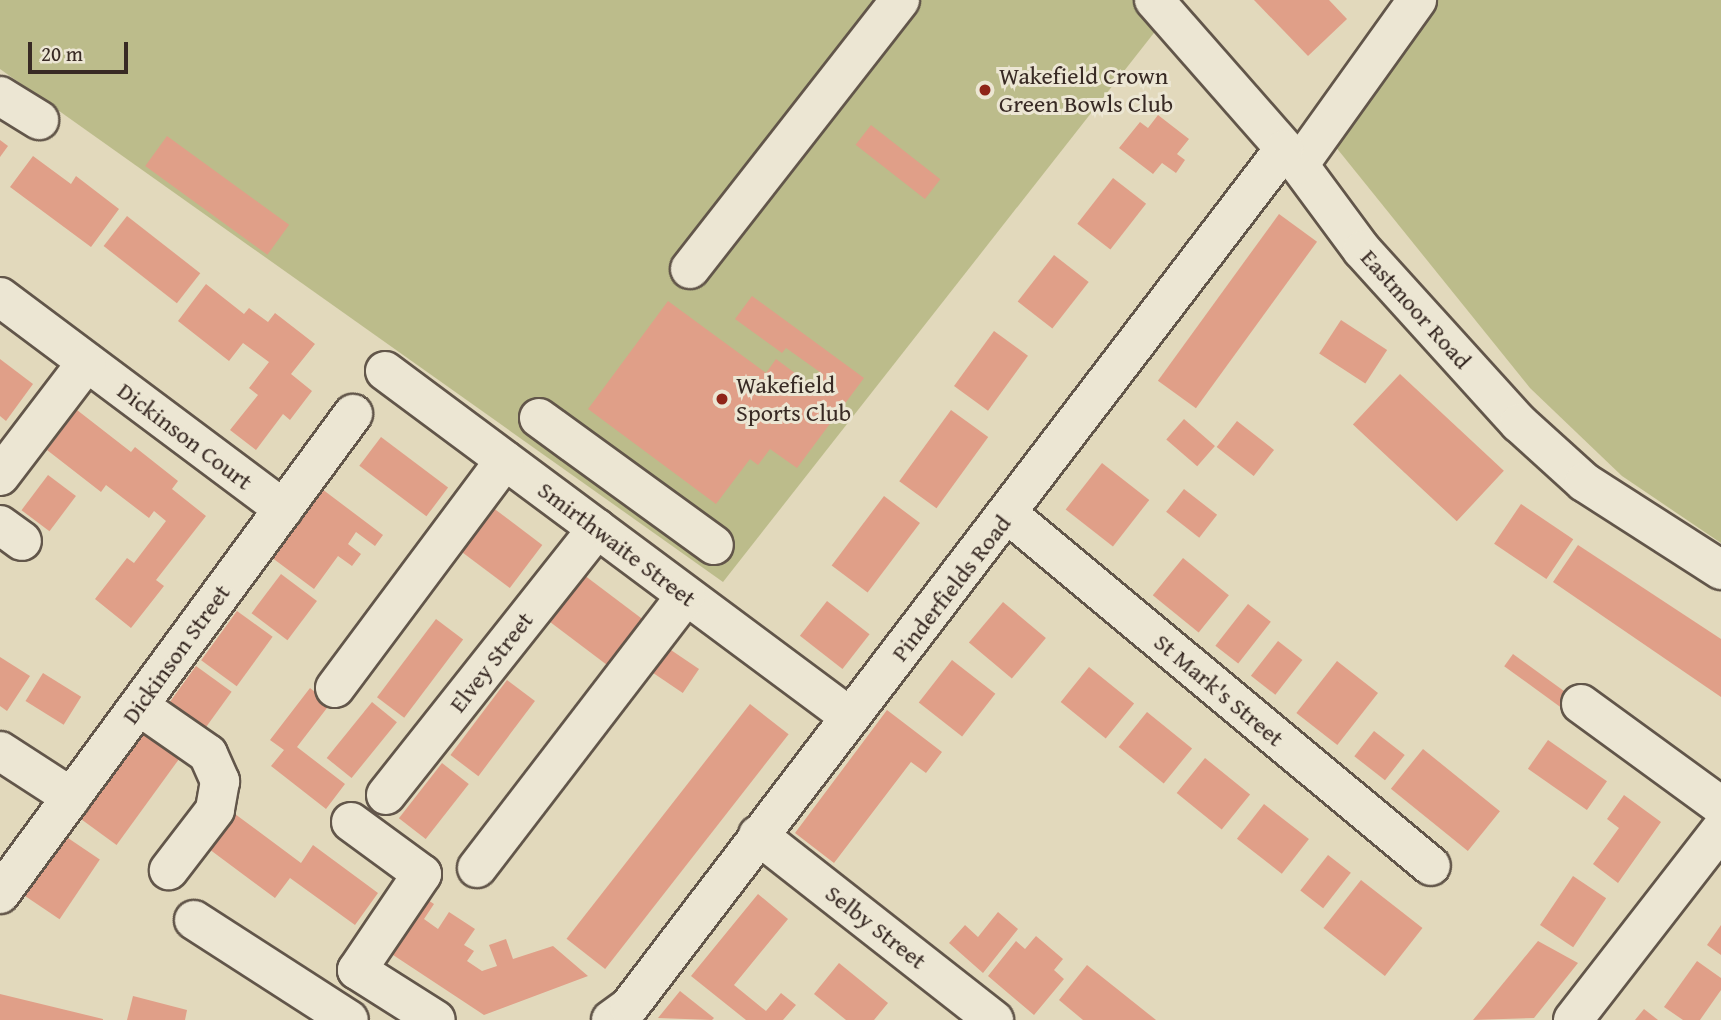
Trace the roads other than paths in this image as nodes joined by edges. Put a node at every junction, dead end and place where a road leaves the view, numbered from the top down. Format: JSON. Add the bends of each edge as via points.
{"nodes":[{"id":1,"x":900,"y":0,"type":"edge"},
{"id":2,"x":1154,"y":0,"type":"edge"},
{"id":3,"x":1417,"y":0,"type":"edge"},
{"id":4,"x":0,"y":96,"type":"edge"},
{"id":5,"x":39,"y":120,"type":"dead end"},
{"id":6,"x":1292,"y":157,"type":"junction"},
{"id":7,"x":690,"y":269,"type":"dead end"},
{"id":8,"x":0,"y":297,"type":"edge"},
{"id":9,"x":87,"y":362,"type":"junction"},
{"id":10,"x":384,"y":371,"type":"dead end"},
{"id":11,"x":353,"y":414,"type":"dead end"},
{"id":12,"x":539,"y":418,"type":"dead end"},
{"id":13,"x":505,"y":460,"type":"junction"},
{"id":14,"x":0,"y":476,"type":"edge"},
{"id":15,"x":283,"y":509,"type":"junction"},
{"id":16,"x":1008,"y":514,"type":"junction"},
{"id":17,"x":597,"y":529,"type":"junction"},
{"id":18,"x":714,"y":545,"type":"dead end"},
{"id":19,"x":1721,"y":570,"type":"edge"},
{"id":20,"x":686,"y":596,"type":"junction"},
{"id":21,"x":335,"y":688,"type":"dead end"},
{"id":22,"x":1581,"y":704,"type":"dead end"},
{"id":23,"x":139,"y":706,"type":"junction"},
{"id":24,"x":850,"y":717,"type":"junction"},
{"id":25,"x":0,"y":751,"type":"edge"},
{"id":26,"x":386,"y":795,"type":"dead end"},
{"id":27,"x":71,"y":797,"type":"junction"},
{"id":28,"x":1721,"y":806,"type":"edge"},
{"id":29,"x":351,"y":822,"type":"dead end"},
{"id":30,"x":1721,"y":829,"type":"edge"},
{"id":31,"x":758,"y":835,"type":"junction"},
{"id":32,"x":1430,"y":866,"type":"dead end"},
{"id":33,"x":477,"y":868,"type":"dead end"},
{"id":34,"x":169,"y":870,"type":"dead end"},
{"id":35,"x":0,"y":894,"type":"edge"},
{"id":36,"x":194,"y":920,"type":"dead end"},
{"id":37,"x":349,"y":1020,"type":"edge"},
{"id":38,"x":436,"y":1020,"type":"edge"},
{"id":39,"x":611,"y":1020,"type":"edge"},
{"id":40,"x":994,"y":1020,"type":"edge"},
{"id":41,"x":1573,"y":1020,"type":"edge"}],
"edges":[{"from":1,"to":7,"type":"street"},
{"from":2,"to":6,"type":"street","name":"Eastmoor Road"},
{"from":3,"to":6,"type":"street","name":"Pinderfields Road"},
{"from":4,"to":5,"type":"street"},
{"from":6,"to":16,"type":"street","name":"Pinderfields Road"},
{"from":6,"to":19,"type":"street","name":"Eastmoor Road","via":[[1362,250],[1519,424],[1584,482]]},
{"from":8,"to":9,"type":"street","name":"Dickinson Court"},
{"from":9,"to":14,"type":"street"},
{"from":9,"to":15,"type":"street","name":"Dickinson Court"},
{"from":10,"to":13,"type":"street","name":"Smirthwaite Street"},
{"from":11,"to":15,"type":"street","name":"Dickinson Street"},
{"from":12,"to":18,"type":"street"},
{"from":13,"to":17,"type":"street","name":"Smirthwaite Street"},
{"from":13,"to":21,"type":"street"},
{"from":15,"to":23,"type":"street","name":"Dickinson Street"},
{"from":16,"to":24,"type":"street","name":"Pinderfields Road"},
{"from":16,"to":32,"type":"street","name":"St Mark's Street"},
{"from":17,"to":20,"type":"street","name":"Smirthwaite Street"},
{"from":17,"to":26,"type":"street","name":"Elvey Street"},
{"from":20,"to":24,"type":"street","name":"Smirthwaite Street"},
{"from":20,"to":33,"type":"street"},
{"from":22,"to":28,"type":"street"},
{"from":23,"to":27,"type":"street","name":"Dickinson Street"},
{"from":23,"to":34,"type":"street","via":[[208,754],[220,781],[215,810]]},
{"from":24,"to":31,"type":"street","name":"Pinderfields Road"},
{"from":25,"to":27,"type":"street"},
{"from":27,"to":35,"type":"street","name":"Dickinson Street"},
{"from":29,"to":38,"type":"street","via":[[422,874],[357,970]]},
{"from":30,"to":41,"type":"street"},
{"from":31,"to":39,"type":"street","name":"Pinderfields Road","via":[[629,1007]]},
{"from":31,"to":40,"type":"street","name":"Selby Street"},
{"from":36,"to":37,"type":"street"}]}
